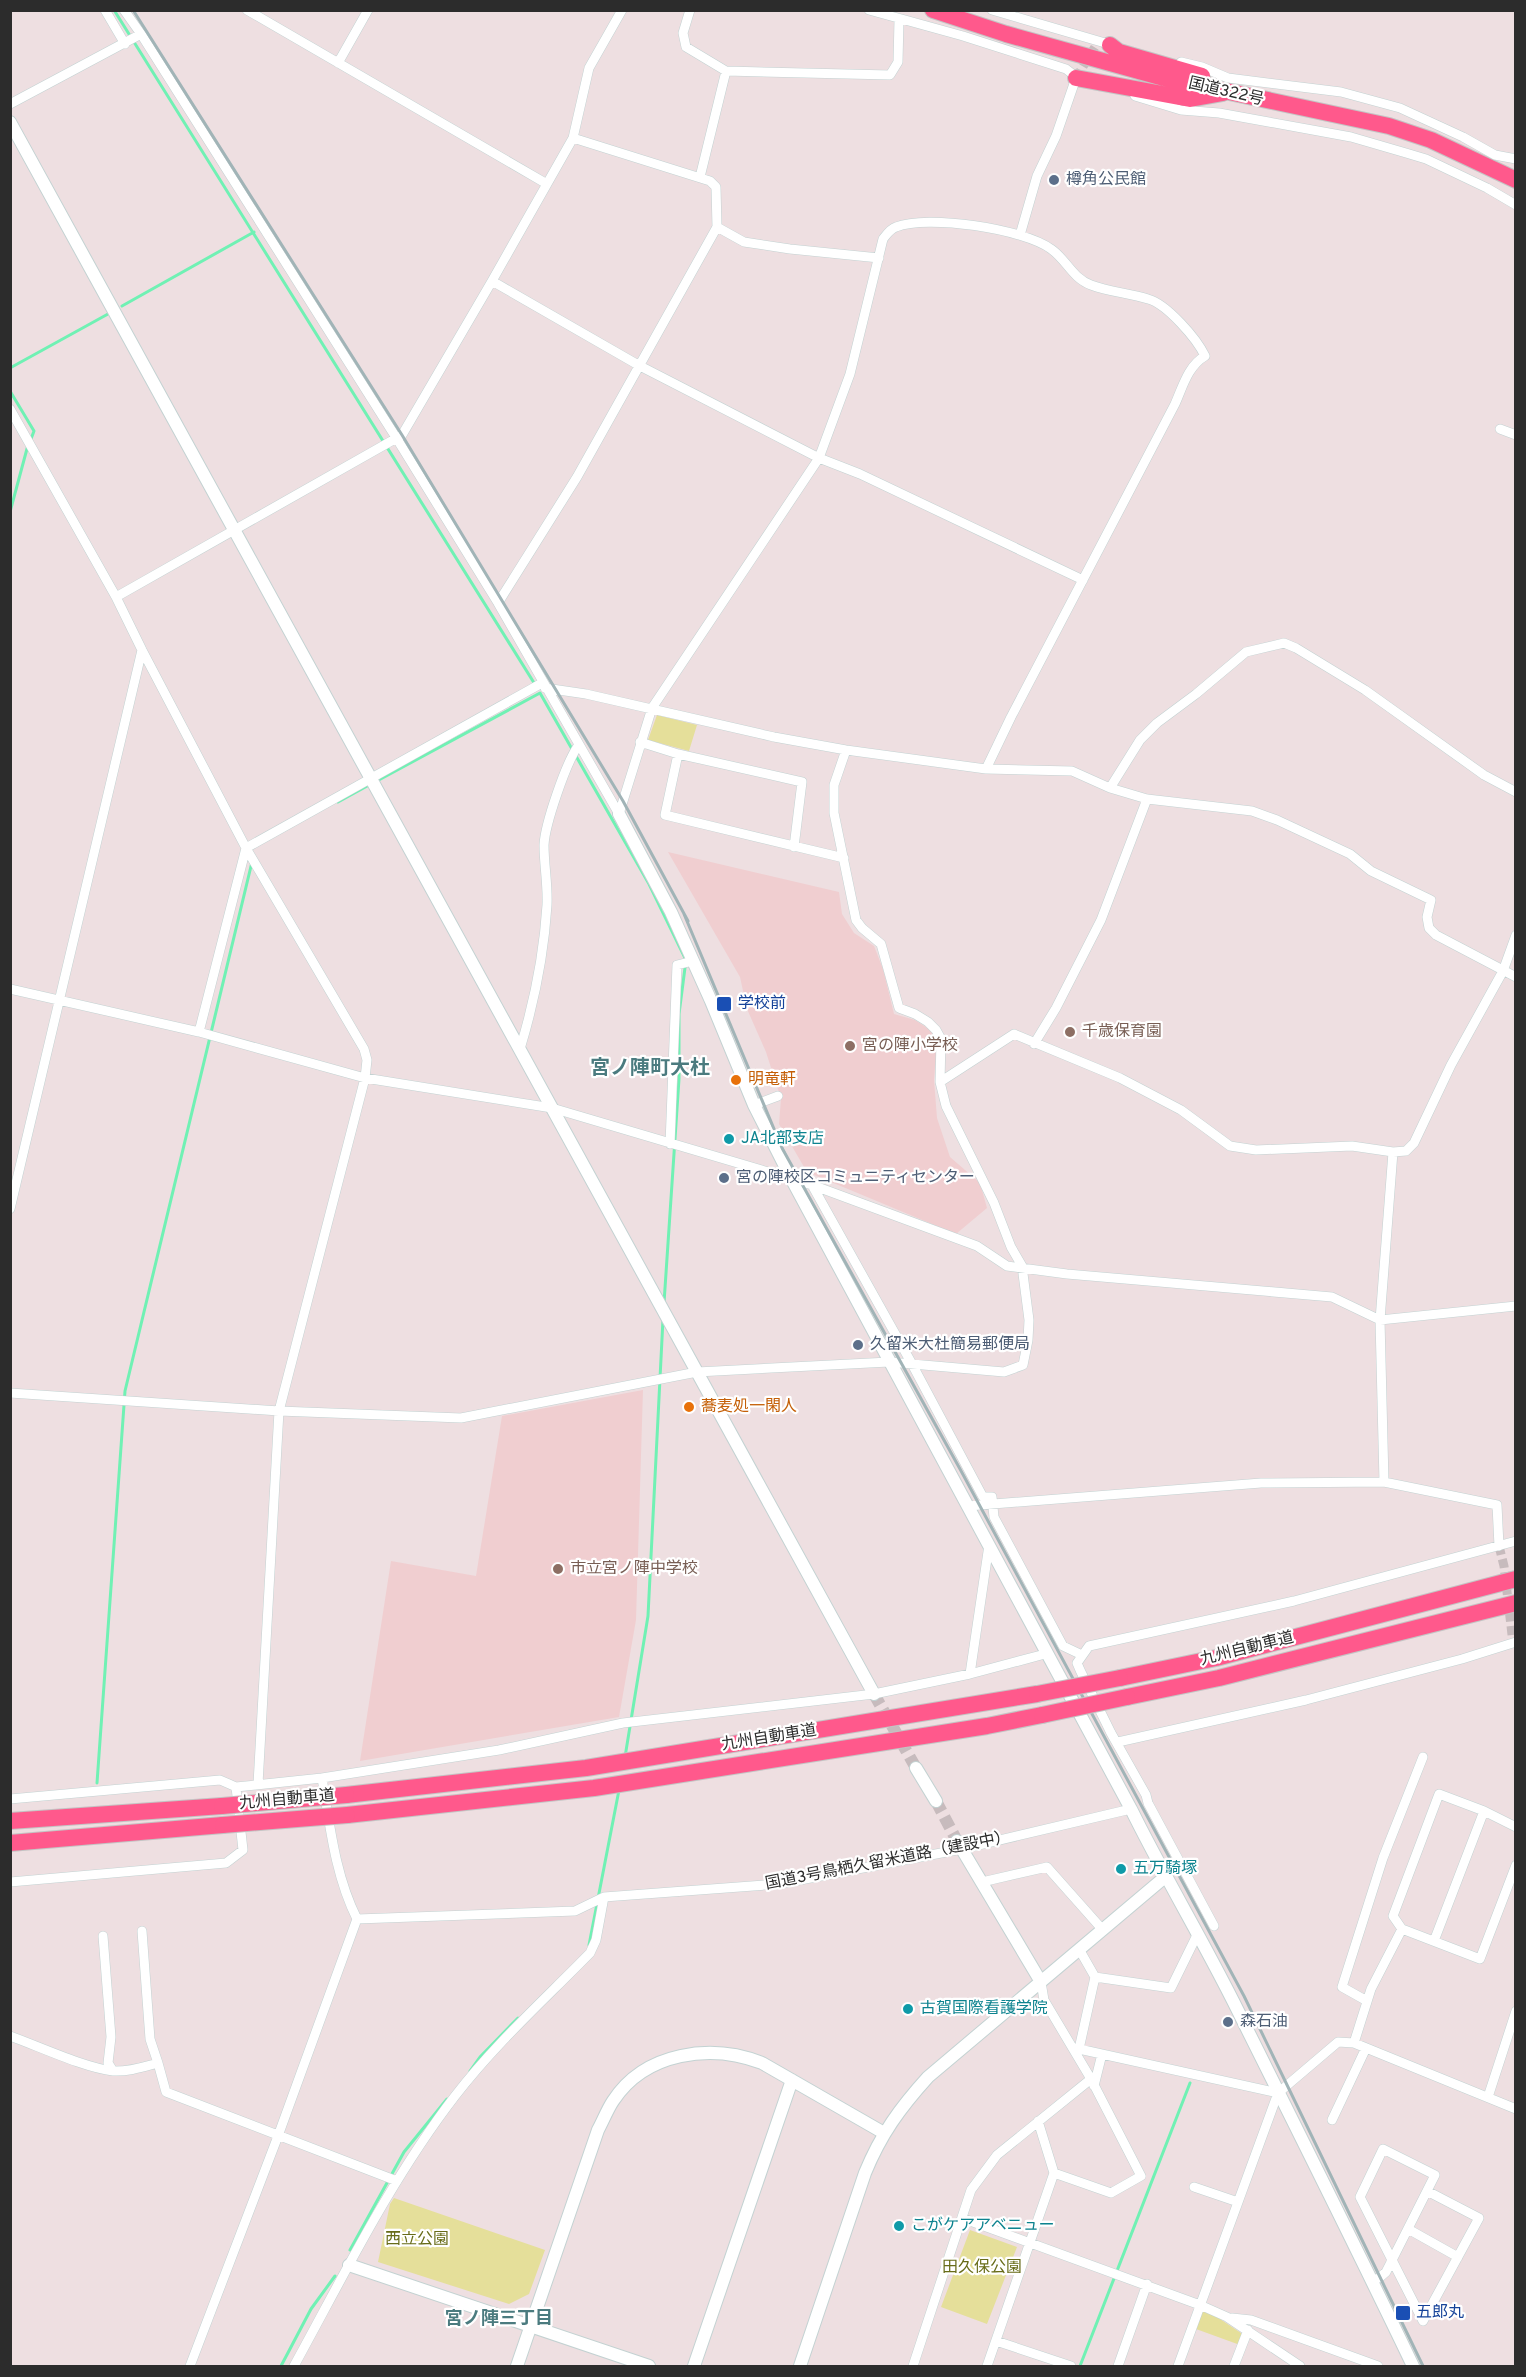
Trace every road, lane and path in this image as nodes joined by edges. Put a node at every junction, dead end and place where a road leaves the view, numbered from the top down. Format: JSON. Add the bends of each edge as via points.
{"nodes":[{"id":1,"x":105,"y":10,"type":"edge"},
{"id":2,"x":247,"y":10,"type":"edge"},
{"id":3,"x":368,"y":10,"type":"edge"},
{"id":4,"x":622,"y":10,"type":"edge"},
{"id":5,"x":690,"y":10,"type":"edge"},
{"id":6,"x":869,"y":10,"type":"edge"},
{"id":7,"x":933,"y":10,"type":"edge"},
{"id":8,"x":992,"y":10,"type":"edge"},
{"id":9,"x":128,"y":13,"type":"edge"},
{"id":10,"x":899,"y":20,"type":"junction"},
{"id":11,"x":141,"y":34,"type":"junction"},
{"id":12,"x":125,"y":44,"type":"junction"},
{"id":13,"x":1110,"y":45,"type":"junction"},
{"id":14,"x":338,"y":63,"type":"junction"},
{"id":15,"x":726,"y":71,"type":"junction"},
{"id":16,"x":1076,"y":78,"type":"junction"},
{"id":17,"x":1225,"y":92,"type":"junction"},
{"id":18,"x":10,"y":104,"type":"edge"},
{"id":19,"x":1416,"y":115,"type":"junction"},
{"id":20,"x":10,"y":122,"type":"edge"},
{"id":21,"x":1411,"y":134,"type":"junction"},
{"id":22,"x":573,"y":138,"type":"junction"},
{"id":23,"x":1406,"y":153,"type":"junction"},
{"id":24,"x":1515,"y":159,"type":"edge"},
{"id":25,"x":1482,"y":164,"type":"junction"},
{"id":26,"x":1515,"y":168,"type":"edge"},
{"id":27,"x":700,"y":177,"type":"junction"},
{"id":28,"x":1515,"y":180,"type":"edge"},
{"id":29,"x":547,"y":184,"type":"junction"},
{"id":30,"x":1515,"y":205,"type":"edge"},
{"id":31,"x":717,"y":227,"type":"junction"},
{"id":32,"x":1020,"y":235,"type":"junction"},
{"id":33,"x":879,"y":258,"type":"junction"},
{"id":34,"x":492,"y":281,"type":"junction"},
{"id":35,"x":640,"y":366,"type":"junction"},
{"id":36,"x":10,"y":409,"type":"edge"},
{"id":37,"x":1500,"y":429,"type":"dead end"},
{"id":38,"x":1515,"y":435,"type":"edge"},
{"id":39,"x":397,"y":439,"type":"junction"},
{"id":40,"x":819,"y":458,"type":"junction"},
{"id":41,"x":234,"y":529,"type":"junction"},
{"id":42,"x":1083,"y":580,"type":"junction"},
{"id":43,"x":116,"y":597,"type":"junction"},
{"id":44,"x":498,"y":603,"type":"junction"},
{"id":45,"x":142,"y":650,"type":"junction"},
{"id":46,"x":544,"y":686,"type":"junction"},
{"id":47,"x":652,"y":708,"type":"junction"},
{"id":48,"x":640,"y":742,"type":"junction"},
{"id":49,"x":578,"y":746,"type":"junction"},
{"id":50,"x":846,"y":750,"type":"junction"},
{"id":51,"x":678,"y":754,"type":"junction"},
{"id":52,"x":986,"y":769,"type":"junction"},
{"id":53,"x":370,"y":779,"type":"junction"},
{"id":54,"x":1110,"y":788,"type":"junction"},
{"id":55,"x":1515,"y":792,"type":"edge"},
{"id":56,"x":1147,"y":800,"type":"junction"},
{"id":57,"x":619,"y":814,"type":"junction"},
{"id":58,"x":794,"y":847,"type":"junction"},
{"id":59,"x":246,"y":848,"type":"junction"},
{"id":60,"x":844,"y":858,"type":"junction"},
{"id":61,"x":1515,"y":935,"type":"edge"},
{"id":62,"x":693,"y":961,"type":"junction"},
{"id":63,"x":1503,"y":971,"type":"junction"},
{"id":64,"x":1515,"y":977,"type":"edge"},
{"id":65,"x":10,"y":989,"type":"edge"},
{"id":66,"x":59,"y":999,"type":"junction"},
{"id":67,"x":199,"y":1032,"type":"junction"},
{"id":68,"x":1034,"y":1044,"type":"junction"},
{"id":69,"x":520,"y":1049,"type":"junction"},
{"id":70,"x":365,"y":1078,"type":"junction"},
{"id":71,"x":940,"y":1082,"type":"junction"},
{"id":72,"x":778,"y":1096,"type":"dead end"},
{"id":73,"x":754,"y":1105,"type":"junction"},
{"id":74,"x":552,"y":1108,"type":"junction"},
{"id":75,"x":670,"y":1144,"type":"junction"},
{"id":76,"x":1393,"y":1152,"type":"junction"},
{"id":77,"x":792,"y":1180,"type":"junction"},
{"id":78,"x":812,"y":1185,"type":"junction"},
{"id":79,"x":10,"y":1209,"type":"edge"},
{"id":80,"x":1022,"y":1266,"type":"junction"},
{"id":81,"x":1515,"y":1306,"type":"edge"},
{"id":82,"x":1380,"y":1320,"type":"junction"},
{"id":83,"x":889,"y":1362,"type":"junction"},
{"id":84,"x":912,"y":1364,"type":"junction"},
{"id":85,"x":697,"y":1372,"type":"junction"},
{"id":86,"x":10,"y":1393,"type":"edge"},
{"id":87,"x":279,"y":1411,"type":"junction"},
{"id":88,"x":1384,"y":1482,"type":"junction"},
{"id":89,"x":993,"y":1504,"type":"junction"},
{"id":90,"x":968,"y":1506,"type":"junction"},
{"id":91,"x":1515,"y":1541,"type":"edge"},
{"id":92,"x":989,"y":1545,"type":"junction"},
{"id":93,"x":1499,"y":1546,"type":"junction"},
{"id":94,"x":1515,"y":1579,"type":"edge"},
{"id":95,"x":1515,"y":1603,"type":"edge"},
{"id":96,"x":1514,"y":1643,"type":"edge"},
{"id":97,"x":1046,"y":1654,"type":"junction"},
{"id":98,"x":1082,"y":1655,"type":"junction"},
{"id":99,"x":970,"y":1674,"type":"junction"},
{"id":100,"x":874,"y":1694,"type":"junction"},
{"id":101,"x":1118,"y":1742,"type":"junction"},
{"id":102,"x":1423,"y":1757,"type":"dead end"},
{"id":103,"x":916,"y":1768,"type":"tunnel mouth"},
{"id":104,"x":322,"y":1778,"type":"junction"},
{"id":105,"x":258,"y":1784,"type":"junction"},
{"id":106,"x":236,"y":1787,"type":"junction"},
{"id":107,"x":10,"y":1799,"type":"edge"},
{"id":108,"x":936,"y":1801,"type":"tunnel mouth"},
{"id":109,"x":1131,"y":1809,"type":"junction"},
{"id":110,"x":1484,"y":1811,"type":"junction"},
{"id":111,"x":10,"y":1821,"type":"edge"},
{"id":112,"x":1515,"y":1827,"type":"edge"},
{"id":113,"x":10,"y":1843,"type":"edge"},
{"id":114,"x":959,"y":1845,"type":"junction"},
{"id":115,"x":1515,"y":1865,"type":"edge"},
{"id":116,"x":1165,"y":1877,"type":"junction"},
{"id":117,"x":10,"y":1882,"type":"edge"},
{"id":118,"x":982,"y":1882,"type":"junction"},
{"id":119,"x":604,"y":1897,"type":"junction"},
{"id":120,"x":357,"y":1919,"type":"junction"},
{"id":121,"x":1214,"y":1926,"type":"dead end"},
{"id":122,"x":1102,"y":1929,"type":"junction"},
{"id":123,"x":1402,"y":1929,"type":"junction"},
{"id":124,"x":142,"y":1931,"type":"dead end"},
{"id":125,"x":1198,"y":1933,"type":"junction"},
{"id":126,"x":103,"y":1936,"type":"dead end"},
{"id":127,"x":1434,"y":1941,"type":"junction"},
{"id":128,"x":1079,"y":1949,"type":"junction"},
{"id":129,"x":1095,"y":1977,"type":"junction"},
{"id":130,"x":1041,"y":1982,"type":"junction"},
{"id":131,"x":1367,"y":2001,"type":"junction"},
{"id":132,"x":1515,"y":2012,"type":"edge"},
{"id":133,"x":10,"y":2036,"type":"edge"},
{"id":134,"x":1354,"y":2043,"type":"junction"},
{"id":135,"x":1075,"y":2048,"type":"junction"},
{"id":136,"x":1366,"y":2048,"type":"junction"},
{"id":137,"x":1102,"y":2054,"type":"junction"},
{"id":138,"x":158,"y":2063,"type":"junction"},
{"id":139,"x":113,"y":2071,"type":"junction"},
{"id":140,"x":792,"y":2080,"type":"junction"},
{"id":141,"x":1093,"y":2082,"type":"junction"},
{"id":142,"x":1278,"y":2093,"type":"junction"},
{"id":143,"x":1488,"y":2097,"type":"junction"},
{"id":144,"x":1515,"y":2109,"type":"edge"},
{"id":145,"x":1332,"y":2120,"type":"dead end"},
{"id":146,"x":1038,"y":2121,"type":"junction"},
{"id":147,"x":884,"y":2133,"type":"junction"},
{"id":148,"x":278,"y":2136,"type":"junction"},
{"id":149,"x":1054,"y":2173,"type":"junction"},
{"id":150,"x":397,"y":2181,"type":"junction"},
{"id":151,"x":1194,"y":2187,"type":"dead end"},
{"id":152,"x":1427,"y":2192,"type":"junction"},
{"id":153,"x":1238,"y":2202,"type":"junction"},
{"id":154,"x":962,"y":2218,"type":"junction"},
{"id":155,"x":1408,"y":2229,"type":"junction"},
{"id":156,"x":1030,"y":2244,"type":"junction"},
{"id":157,"x":1458,"y":2257,"type":"junction"},
{"id":158,"x":1392,"y":2261,"type":"junction"},
{"id":159,"x":349,"y":2265,"type":"junction"},
{"id":160,"x":1371,"y":2280,"type":"junction"},
{"id":161,"x":1147,"y":2284,"type":"junction"},
{"id":162,"x":1200,"y":2305,"type":"junction"},
{"id":163,"x":1227,"y":2317,"type":"junction"},
{"id":164,"x":531,"y":2326,"type":"junction"},
{"id":165,"x":1248,"y":2330,"type":"junction"},
{"id":166,"x":996,"y":2341,"type":"junction"},
{"id":167,"x":1357,"y":2363,"type":"edge"},
{"id":168,"x":1299,"y":2366,"type":"edge"},
{"id":169,"x":190,"y":2367,"type":"edge"},
{"id":170,"x":294,"y":2367,"type":"edge"},
{"id":171,"x":517,"y":2367,"type":"edge"},
{"id":172,"x":650,"y":2367,"type":"edge"},
{"id":173,"x":694,"y":2367,"type":"edge"},
{"id":174,"x":800,"y":2367,"type":"edge"},
{"id":175,"x":914,"y":2367,"type":"edge"},
{"id":176,"x":987,"y":2367,"type":"edge"},
{"id":177,"x":1071,"y":2367,"type":"edge"},
{"id":178,"x":1118,"y":2367,"type":"edge"},
{"id":179,"x":1178,"y":2367,"type":"edge"},
{"id":180,"x":1234,"y":2367,"type":"edge"},
{"id":181,"x":1378,"y":2367,"type":"edge"},
{"id":182,"x":1413,"y":2367,"type":"edge"}],
"edges":[{"from":1,"to":12,"type":"street"},
{"from":2,"to":14,"type":"street"},
{"from":3,"to":14,"type":"street"},
{"from":4,"to":22,"type":"street","via":[[589,68]]},
{"from":5,"to":15,"type":"street","via":[[683,33],[686,47]]},
{"from":6,"to":10,"type":"street"},
{"from":7,"to":17,"type":"highway","name":"国道322号","via":[[1104,62]]},
{"from":8,"to":13,"type":"street"},
{"from":9,"to":11,"type":"street"},
{"from":10,"to":15,"type":"street","via":[[898,62],[890,75]]},
{"from":10,"to":16,"type":"street","via":[[1066,69]]},
{"from":11,"to":12,"type":"street"},
{"from":11,"to":39,"type":"street"},
{"from":12,"to":18,"type":"street"},
{"from":13,"to":17,"type":"highway","via":[[1119,52],[1202,76]]},
{"from":13,"to":19,"type":"street","via":[[1202,67],[1228,78],[1341,92]]},
{"from":14,"to":29,"type":"street"},
{"from":15,"to":27,"type":"street"},
{"from":16,"to":17,"type":"highway","via":[[1190,99]]},
{"from":16,"to":23,"type":"street","via":[[1181,110],[1219,113],[1341,136]]},
{"from":16,"to":32,"type":"street","via":[[1037,176]]},
{"from":17,"to":21,"type":"highway","name":"国道322号"},
{"from":19,"to":21,"type":"street"},
{"from":19,"to":24,"type":"street","via":[[1496,155]]},
{"from":20,"to":41,"type":"street"},
{"from":21,"to":23,"type":"street"},
{"from":21,"to":25,"type":"highway","name":"国道322号"},
{"from":22,"to":27,"type":"street"},
{"from":22,"to":29,"type":"street"},
{"from":23,"to":30,"type":"street","via":[[1487,188]]},
{"from":25,"to":26,"type":"highway"},
{"from":25,"to":28,"type":"highway","name":"国道322号"},
{"from":27,"to":31,"type":"street","via":[[716,187]]},
{"from":29,"to":34,"type":"street"},
{"from":31,"to":33,"type":"street","via":[[744,242]]},
{"from":31,"to":35,"type":"street"},
{"from":32,"to":33,"type":"street","via":[[950,222],[898,226],[883,239]]},
{"from":32,"to":42,"type":"street","via":[[1053,249],[1074,274],[1090,285],[1160,304],[1205,356],[1188,373]]},
{"from":33,"to":40,"type":"street","via":[[850,374]]},
{"from":34,"to":35,"type":"street"},
{"from":34,"to":39,"type":"street"},
{"from":35,"to":40,"type":"street"},
{"from":35,"to":44,"type":"street"},
{"from":36,"to":43,"type":"street"},
{"from":37,"to":38,"type":"street"},
{"from":39,"to":41,"type":"street"},
{"from":39,"to":44,"type":"street"},
{"from":40,"to":42,"type":"street"},
{"from":40,"to":47,"type":"street"},
{"from":41,"to":43,"type":"street"},
{"from":41,"to":53,"type":"street"},
{"from":42,"to":52,"type":"street"},
{"from":43,"to":45,"type":"street"},
{"from":44,"to":46,"type":"street"},
{"from":45,"to":59,"type":"street"},
{"from":45,"to":66,"type":"street"},
{"from":46,"to":47,"type":"street"},
{"from":46,"to":49,"type":"street"},
{"from":46,"to":53,"type":"street"},
{"from":47,"to":48,"type":"street"},
{"from":47,"to":50,"type":"street"},
{"from":48,"to":51,"type":"street"},
{"from":48,"to":57,"type":"street"},
{"from":49,"to":57,"type":"street"},
{"from":49,"to":69,"type":"street","via":[[569,759],[545,837],[545,923],[530,1016]]},
{"from":50,"to":52,"type":"street"},
{"from":50,"to":60,"type":"street","via":[[834,785],[834,813]]},
{"from":51,"to":58,"type":"street","via":[[802,782]]},
{"from":51,"to":58,"type":"street","via":[[665,815]]},
{"from":52,"to":54,"type":"street","via":[[1072,771]]},
{"from":53,"to":59,"type":"street"},
{"from":53,"to":69,"type":"street"},
{"from":54,"to":55,"type":"street","via":[[1140,740],[1157,723],[1246,651],[1284,643],[1365,690],[1484,775]]},
{"from":54,"to":56,"type":"street"},
{"from":56,"to":63,"type":"street","via":[[1251,811],[1350,854],[1371,871],[1431,900],[1429,928],[1436,935]]},
{"from":56,"to":68,"type":"street","via":[[1101,920]]},
{"from":57,"to":62,"type":"street"},
{"from":58,"to":60,"type":"street"},
{"from":59,"to":67,"type":"street"},
{"from":59,"to":70,"type":"street","via":[[364,1049]]},
{"from":60,"to":71,"type":"street","via":[[856,920],[881,944],[899,1008],[928,1022],[941,1039]]},
{"from":61,"to":63,"type":"street"},
{"from":62,"to":73,"type":"street"},
{"from":62,"to":75,"type":"street","via":[[677,965]]},
{"from":63,"to":64,"type":"street"},
{"from":63,"to":76,"type":"street","via":[[1450,1065],[1414,1143],[1406,1151]]},
{"from":65,"to":66,"type":"street"},
{"from":66,"to":67,"type":"street"},
{"from":66,"to":79,"type":"street"},
{"from":67,"to":70,"type":"street"},
{"from":68,"to":71,"type":"street","via":[[1014,1034]]},
{"from":68,"to":76,"type":"street","via":[[1120,1078],[1181,1110],[1230,1146],[1256,1150],[1352,1146]]},
{"from":69,"to":74,"type":"street"},
{"from":70,"to":74,"type":"street"},
{"from":70,"to":87,"type":"street"},
{"from":71,"to":80,"type":"street","via":[[946,1106]]},
{"from":72,"to":73,"type":"street"},
{"from":73,"to":77,"type":"street"},
{"from":74,"to":75,"type":"street"},
{"from":74,"to":85,"type":"street"},
{"from":75,"to":77,"type":"street"},
{"from":76,"to":82,"type":"street"},
{"from":77,"to":78,"type":"street"},
{"from":77,"to":83,"type":"street"},
{"from":78,"to":80,"type":"street","via":[[977,1246],[1007,1266]]},
{"from":78,"to":84,"type":"street"},
{"from":80,"to":82,"type":"street","via":[[1067,1274],[1332,1298]]},
{"from":80,"to":84,"type":"street","via":[[1029,1320],[1023,1365],[1004,1372]]},
{"from":81,"to":82,"type":"street"},
{"from":82,"to":88,"type":"street"},
{"from":83,"to":84,"type":"street"},
{"from":83,"to":85,"type":"street"},
{"from":83,"to":90,"type":"street"},
{"from":84,"to":89,"type":"street","via":[[983,1497],[992,1497]]},
{"from":85,"to":87,"type":"street","via":[[460,1419]]},
{"from":85,"to":100,"type":"street"},
{"from":86,"to":87,"type":"street"},
{"from":87,"to":105,"type":"street"},
{"from":88,"to":89,"type":"street","via":[[1261,1483]]},
{"from":88,"to":93,"type":"street","via":[[1497,1505]]},
{"from":89,"to":90,"type":"street"},
{"from":89,"to":98,"type":"street","via":[[994,1517],[1063,1646]]},
{"from":90,"to":92,"type":"street"},
{"from":91,"to":93,"type":"street"},
{"from":92,"to":97,"type":"street"},
{"from":92,"to":99,"type":"street"},
{"from":93,"to":98,"type":"street","via":[[1294,1601],[1089,1646]]},
{"from":94,"to":111,"type":"highway","name":"九州自動車道","bridge":true,"via":[[1249,1649],[1120,1678],[586,1768],[346,1795]]},
{"from":95,"to":113,"type":"highway","name":"九州自動車道","bridge":true,"via":[[1220,1678],[975,1728],[594,1788],[347,1815]]},
{"from":96,"to":101,"type":"street","via":[[1306,1700]]},
{"from":97,"to":99,"type":"street"},
{"from":97,"to":109,"type":"street"},
{"from":98,"to":101,"type":"street","via":[[1077,1663]]},
{"from":99,"to":100,"type":"street"},
{"from":100,"to":104,"type":"street","via":[[623,1724],[499,1750]]},
{"from":101,"to":121,"type":"street"},
{"from":102,"to":131,"type":"street","via":[[1383,1858],[1342,1987]]},
{"from":103,"to":108,"type":"street"},
{"from":104,"to":105,"type":"street"},
{"from":104,"to":120,"type":"street","via":[[339,1871]]},
{"from":105,"to":106,"type":"street"},
{"from":106,"to":107,"type":"street","via":[[220,1780]]},
{"from":106,"to":117,"type":"street","via":[[243,1851],[226,1863]]},
{"from":109,"to":114,"type":"street","name":"国道3号鳥栖久留米道路（建設中）"},
{"from":109,"to":116,"type":"street"},
{"from":110,"to":112,"type":"street"},
{"from":110,"to":123,"type":"street","via":[[1439,1794],[1393,1916]]},
{"from":110,"to":127,"type":"street"},
{"from":114,"to":118,"type":"street"},
{"from":114,"to":119,"type":"street","name":"国道3号鳥栖久留米道路（建設中）","via":[[779,1884]]},
{"from":115,"to":127,"type":"street","via":[[1480,1959]]},
{"from":116,"to":122,"type":"street"},
{"from":116,"to":125,"type":"street"},
{"from":118,"to":122,"type":"street","via":[[1047,1867]]},
{"from":118,"to":130,"type":"street"},
{"from":119,"to":120,"type":"street","name":"国道3号鳥栖久留米道路（建設中）","via":[[575,1911]]},
{"from":119,"to":150,"type":"street","via":[[590,1953],[486,2057],[453,2097]]},
{"from":120,"to":148,"type":"street"},
{"from":122,"to":128,"type":"street"},
{"from":123,"to":127,"type":"street"},
{"from":123,"to":131,"type":"street"},
{"from":124,"to":138,"type":"street","via":[[150,2039]]},
{"from":125,"to":129,"type":"street","via":[[1171,1988]]},
{"from":125,"to":142,"type":"street"},
{"from":126,"to":139,"type":"street","via":[[111,2037],[108,2063]]},
{"from":128,"to":129,"type":"street"},
{"from":128,"to":130,"type":"street"},
{"from":129,"to":135,"type":"street"},
{"from":130,"to":135,"type":"street","via":[[1044,2000]]},
{"from":130,"to":147,"type":"street","via":[[928,2078]]},
{"from":131,"to":134,"type":"street"},
{"from":132,"to":143,"type":"street"},
{"from":133,"to":139,"type":"street"},
{"from":134,"to":136,"type":"street"},
{"from":134,"to":142,"type":"street","via":[[1338,2042]]},
{"from":135,"to":137,"type":"street"},
{"from":135,"to":141,"type":"street"},
{"from":136,"to":143,"type":"street"},
{"from":136,"to":145,"type":"street"},
{"from":137,"to":141,"type":"street"},
{"from":137,"to":142,"type":"street"},
{"from":138,"to":139,"type":"street"},
{"from":138,"to":148,"type":"street","via":[[166,2092]]},
{"from":140,"to":147,"type":"street"},
{"from":140,"to":164,"type":"street","via":[[744,2056],[712,2052],[682,2055],[634,2079],[614,2100],[598,2130]]},
{"from":140,"to":173,"type":"street"},
{"from":141,"to":146,"type":"street"},
{"from":141,"to":149,"type":"street","via":[[1141,2176],[1110,2193]]},
{"from":142,"to":153,"type":"street"},
{"from":142,"to":160,"type":"street"},
{"from":143,"to":144,"type":"street"},
{"from":146,"to":149,"type":"street"},
{"from":146,"to":154,"type":"street","via":[[997,2155],[970,2190]]},
{"from":147,"to":174,"type":"street","via":[[866,2173]]},
{"from":148,"to":150,"type":"street"},
{"from":148,"to":169,"type":"street"},
{"from":149,"to":156,"type":"street"},
{"from":150,"to":159,"type":"street"},
{"from":151,"to":153,"type":"street"},
{"from":152,"to":155,"type":"street"},
{"from":152,"to":157,"type":"street","via":[[1479,2218]]},
{"from":152,"to":158,"type":"street","via":[[1436,2175],[1383,2149],[1360,2197]]},
{"from":153,"to":162,"type":"street"},
{"from":154,"to":156,"type":"street"},
{"from":154,"to":175,"type":"street"},
{"from":155,"to":157,"type":"street"},
{"from":155,"to":158,"type":"street"},
{"from":156,"to":161,"type":"street"},
{"from":156,"to":166,"type":"street"},
{"from":157,"to":158,"type":"street","via":[[1423,2322]]},
{"from":158,"to":160,"type":"street","via":[[1386,2272]]},
{"from":159,"to":164,"type":"street"},
{"from":159,"to":170,"type":"street"},
{"from":160,"to":182,"type":"street"},
{"from":161,"to":162,"type":"street"},
{"from":161,"to":178,"type":"street"},
{"from":162,"to":163,"type":"street"},
{"from":162,"to":179,"type":"street"},
{"from":163,"to":165,"type":"street"},
{"from":163,"to":167,"type":"street","via":[[1251,2320]]},
{"from":164,"to":171,"type":"street"},
{"from":164,"to":172,"type":"street"},
{"from":165,"to":168,"type":"street"},
{"from":165,"to":180,"type":"street"},
{"from":166,"to":176,"type":"street"},
{"from":166,"to":177,"type":"street"},
{"from":167,"to":181,"type":"street"}]}
